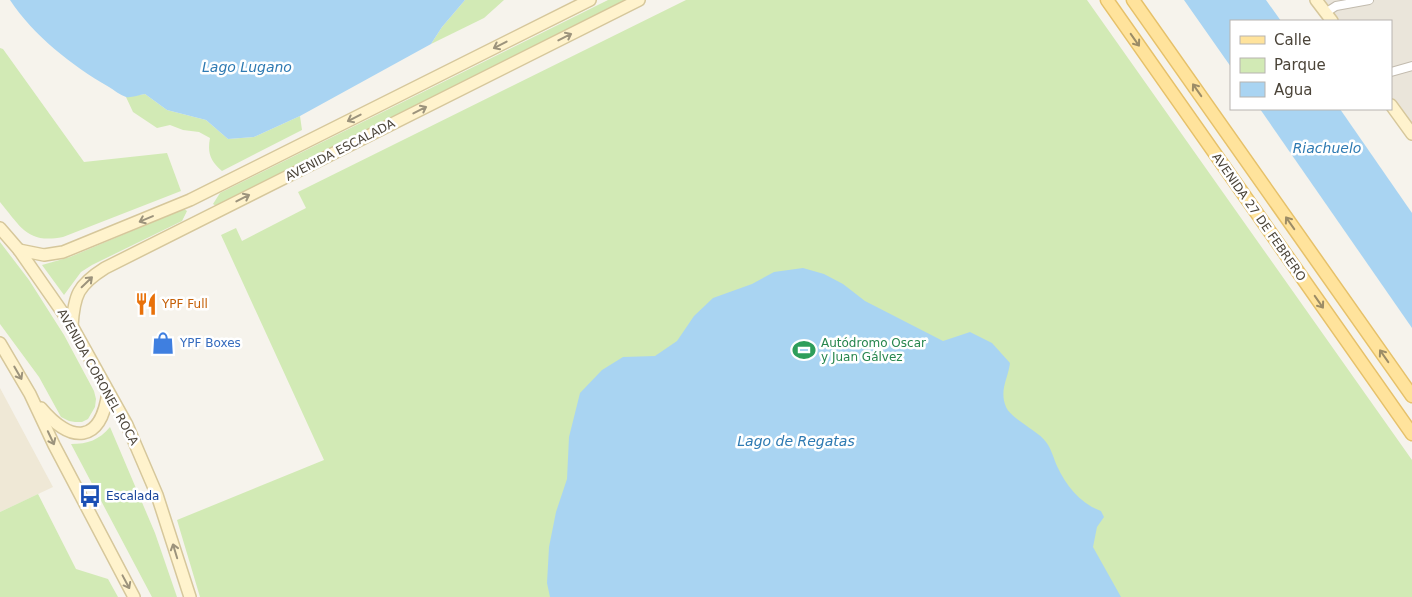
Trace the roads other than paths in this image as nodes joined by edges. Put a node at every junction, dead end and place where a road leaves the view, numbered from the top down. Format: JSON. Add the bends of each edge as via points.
{"nodes":[{"id":1,"x":590,"y":0,"type":"edge"},
{"id":2,"x":639,"y":0,"type":"edge"},
{"id":3,"x":1107,"y":0,"type":"edge"},
{"id":4,"x":1133,"y":0,"type":"edge"},
{"id":5,"x":1316,"y":0,"type":"edge"},
{"id":6,"x":1369,"y":0,"type":"edge"},
{"id":7,"x":1328,"y":17,"type":"edge"},
{"id":8,"x":1412,"y":66,"type":"edge"},
{"id":9,"x":1392,"y":72,"type":"edge"},
{"id":10,"x":1392,"y":105,"type":"edge"},
{"id":11,"x":1412,"y":134,"type":"edge"},
{"id":12,"x":190,"y":200,"type":"junction"},
{"id":13,"x":200,"y":220,"type":"junction"},
{"id":14,"x":0,"y":228,"type":"edge"},
{"id":15,"x":19,"y":250,"type":"junction"},
{"id":16,"x":72,"y":326,"type":"junction"},
{"id":17,"x":2,"y":348,"type":"edge"},
{"id":18,"x":108,"y":392,"type":"junction"},
{"id":19,"x":30,"y":394,"type":"junction"},
{"id":20,"x":1412,"y":396,"type":"edge"},
{"id":21,"x":1412,"y":434,"type":"edge"},
{"id":22,"x":134,"y":597,"type":"edge"},
{"id":23,"x":190,"y":597,"type":"edge"}],
"edges":[{"from":1,"to":12,"type":"main road","name":"AVENIDA ESCALADA","one_way":true},
{"from":13,"to":2,"type":"main road","name":"AVENIDA ESCALADA","one_way":true},
{"from":3,"to":21,"type":"main road","name":"AVENIDA 27 DE FEBRERO","one_way":true},
{"from":20,"to":4,"type":"main road","name":"AVENIDA 27 DE FEBRERO","one_way":true},
{"from":5,"to":7,"type":"main road"},
{"from":6,"to":7,"type":"street","via":[[1336,6]]},
{"from":8,"to":9,"type":"street"},
{"from":10,"to":11,"type":"main road"},
{"from":12,"to":13,"type":"main road"},
{"from":12,"to":15,"type":"main road","name":"AVENIDA ESCALADA","one_way":true,"via":[[63,252],[44,256]]},
{"from":16,"to":13,"type":"main road","name":"AVENIDA ESCALADA","one_way":true,"via":[[80,289],[92,276]]},
{"from":14,"to":15,"type":"main road","name":"AVENIDA CORONEL ROCA"},
{"from":15,"to":16,"type":"main road","name":"AVENIDA CORONEL ROCA"},
{"from":16,"to":18,"type":"main road","name":"AVENIDA CORONEL ROCA"},
{"from":17,"to":19,"type":"main road","one_way":true},
{"from":18,"to":19,"type":"main road","via":[[104,411],[95,427],[79,434],[58,426]]},
{"from":23,"to":18,"type":"main road","name":"AVENIDA CORONEL ROCA","one_way":true,"via":[[158,495],[127,425]]},
{"from":19,"to":22,"type":"main road","one_way":true}]}
